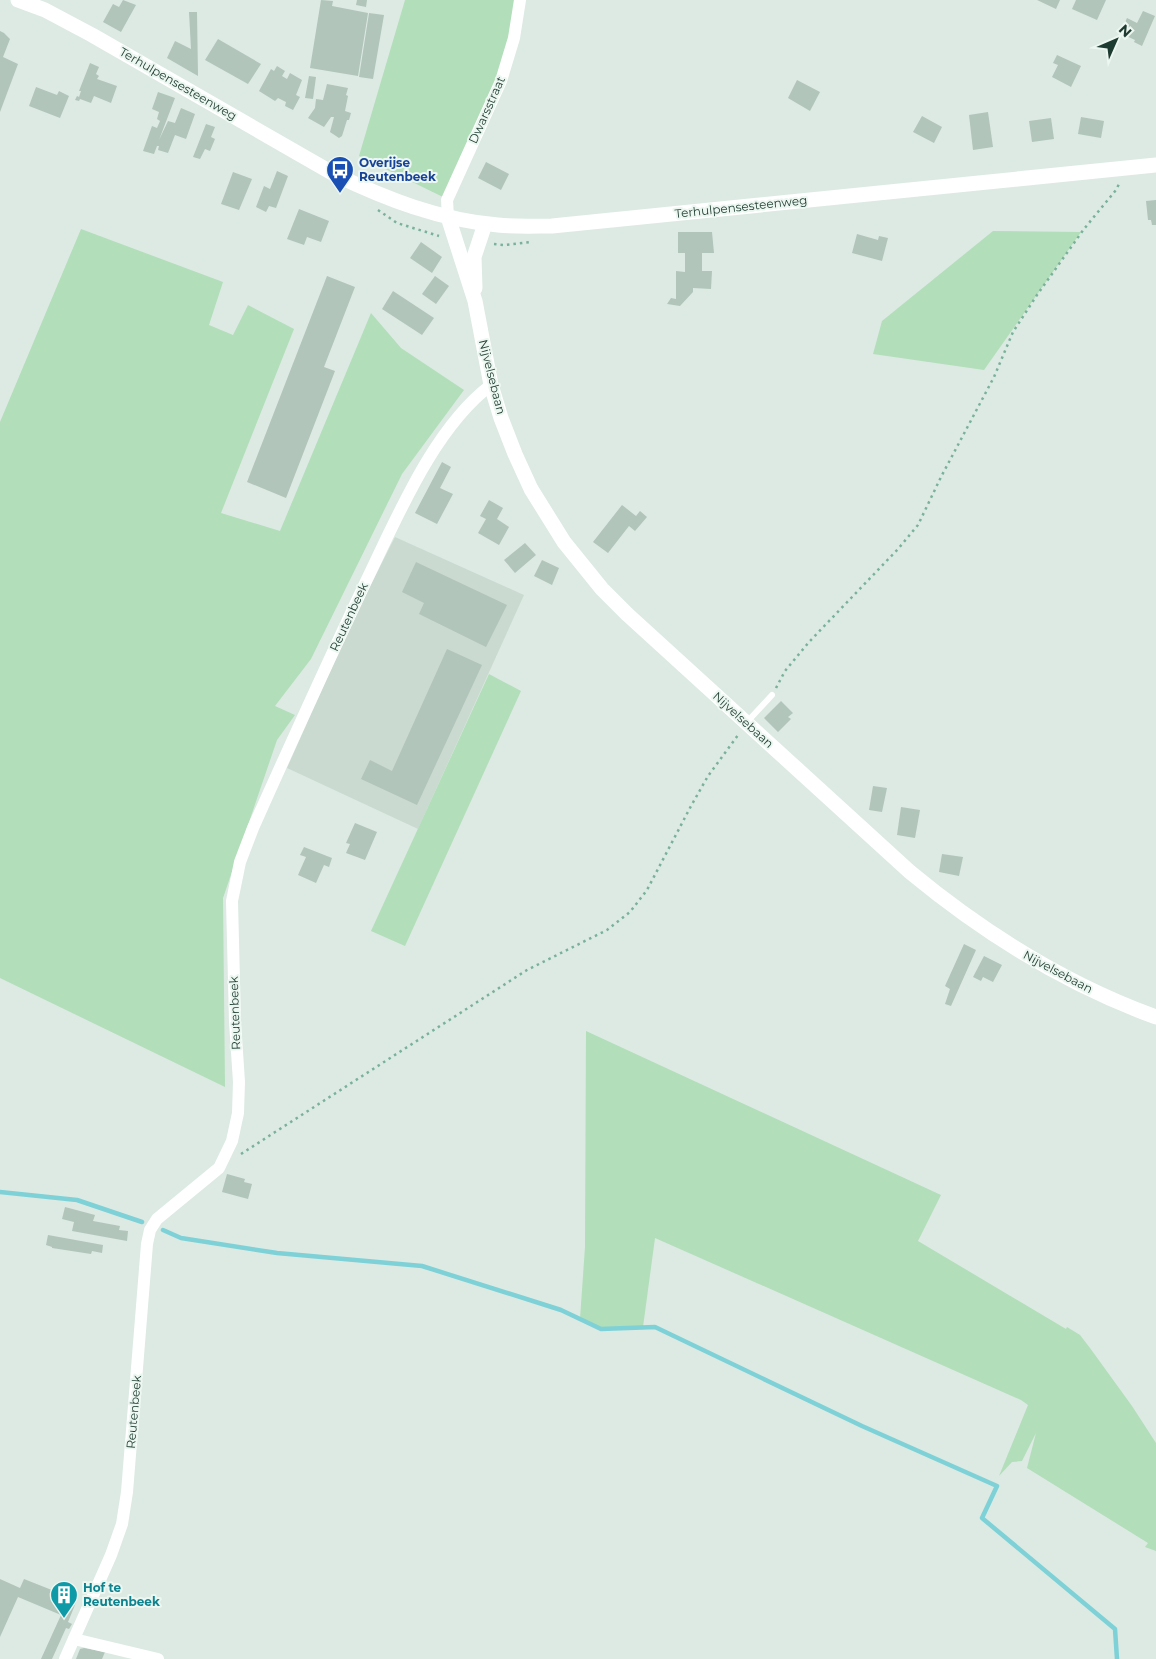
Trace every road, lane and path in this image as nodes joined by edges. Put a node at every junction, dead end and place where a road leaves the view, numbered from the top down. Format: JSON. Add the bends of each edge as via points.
{"nodes":[{"id":1,"x":18,"y":0,"type":"edge"},
{"id":2,"x":520,"y":0,"type":"edge"},
{"id":3,"x":1156,"y":164,"type":"edge"},
{"id":4,"x":1120,"y":182,"type":"dead end"},
{"id":5,"x":448,"y":216,"type":"junction"},
{"id":6,"x":485,"y":224,"type":"junction"},
{"id":7,"x":475,"y":301,"type":"junction"},
{"id":8,"x":491,"y":385,"type":"junction"},
{"id":9,"x":772,"y":696,"type":"joint"},
{"id":10,"x":746,"y":723,"type":"junction"},
{"id":11,"x":1156,"y":1017,"type":"edge"},
{"id":12,"x":219,"y":1168,"type":"junction"},
{"id":13,"x":74,"y":1639,"type":"junction"},
{"id":14,"x":65,"y":1659,"type":"edge"},
{"id":15,"x":158,"y":1659,"type":"edge"}],
"edges":[{"from":1,"to":5,"type":"main road","name":"Terhulpensesteenweg","via":[[92,34],[334,174],[403,205]]},
{"from":2,"to":5,"type":"street","name":"Dwarsstraat","via":[[514,38],[501,81],[447,200]]},
{"from":3,"to":6,"type":"main road","name":"Terhulpensesteenweg","via":[[552,226]]},
{"from":4,"to":9,"type":"path","via":[[1037,295],[1014,332],[918,525],[809,642],[785,671]]},
{"from":5,"to":6,"type":"main road","name":"Terhulpensesteenweg"},
{"from":5,"to":7,"type":"main road","name":"Nijvelsebaan"},
{"from":6,"to":7,"type":"main road","name":"Nijvelsebaan","via":[[474,257]]},
{"from":7,"to":8,"type":"main road","name":"Nijvelsebaan"},
{"from":8,"to":10,"type":"main road","name":"Nijvelsebaan","via":[[527,480],[564,542],[627,614]]},
{"from":8,"to":12,"type":"street","name":"Reutenbeek","via":[[461,413],[413,486],[344,628],[240,862],[232,901],[238,1113],[232,1141]]},
{"from":9,"to":10,"type":"lane"},
{"from":10,"to":11,"type":"main road","name":"Nijvelsebaan","via":[[910,872],[963,914],[1021,953],[1080,985]]},
{"from":10,"to":12,"type":"path","via":[[708,776],[647,890],[630,912],[607,930],[527,970]]},
{"from":12,"to":13,"type":"street","name":"Reutenbeek","via":[[157,1219],[150,1230],[122,1524]]},
{"from":13,"to":14,"type":"street","name":"Reutenbeek"},
{"from":13,"to":15,"type":"street"}]}
